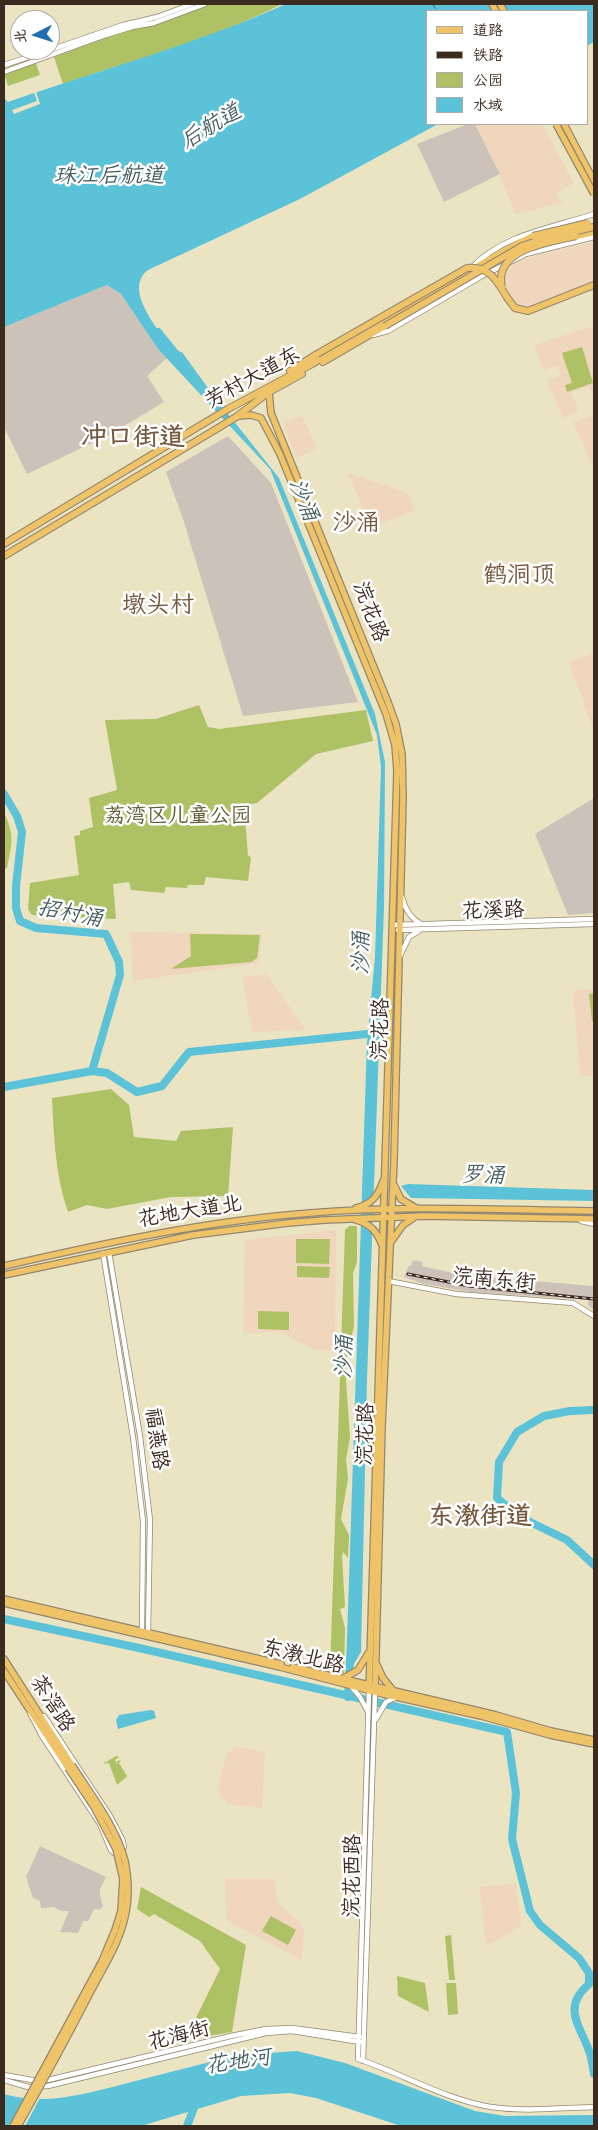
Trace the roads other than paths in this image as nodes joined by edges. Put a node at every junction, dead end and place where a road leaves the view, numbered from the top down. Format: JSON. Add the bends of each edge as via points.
{"nodes":[{"id":1,"x":192,"y":4,"type":"edge"},
{"id":2,"x":205,"y":4,"type":"edge"},
{"id":3,"x":60,"y":46,"type":"edge"},
{"id":4,"x":19,"y":60,"type":"edge"},
{"id":5,"x":4,"y":65,"type":"edge"},
{"id":6,"x":4,"y":72,"type":"edge"},
{"id":7,"x":557,"y":125,"type":"edge"},
{"id":8,"x":565,"y":125,"type":"edge"},
{"id":9,"x":594,"y":181,"type":"edge"},
{"id":10,"x":594,"y":194,"type":"edge"},
{"id":11,"x":594,"y":214,"type":"edge"},
{"id":12,"x":592,"y":222,"type":"edge"},
{"id":13,"x":594,"y":227,"type":"edge"},
{"id":14,"x":594,"y":232,"type":"edge"},
{"id":15,"x":594,"y":237,"type":"edge"},
{"id":16,"x":467,"y":272,"type":"junction"},
{"id":17,"x":594,"y":285,"type":"edge"},
{"id":18,"x":508,"y":300,"type":"junction"},
{"id":19,"x":367,"y":337,"type":"junction"},
{"id":20,"x":273,"y":383,"type":"junction"},
{"id":21,"x":269,"y":392,"type":"junction"},
{"id":22,"x":238,"y":416,"type":"junction"},
{"id":23,"x":276,"y":426,"type":"junction"},
{"id":24,"x":268,"y":431,"type":"junction"},
{"id":25,"x":4,"y":544,"type":"edge"},
{"id":26,"x":4,"y":556,"type":"edge"},
{"id":27,"x":402,"y":896,"type":"junction"},
{"id":28,"x":594,"y":919,"type":"edge"},
{"id":29,"x":594,"y":924,"type":"edge"},
{"id":30,"x":393,"y":927,"type":"junction"},
{"id":31,"x":422,"y":927,"type":"junction"},
{"id":32,"x":400,"y":928,"type":"junction"},
{"id":33,"x":400,"y":957,"type":"junction"},
{"id":34,"x":393,"y":1183,"type":"junction"},
{"id":35,"x":384,"y":1184,"type":"junction"},
{"id":36,"x":384,"y":1209,"type":"junction"},
{"id":37,"x":391,"y":1209,"type":"junction"},
{"id":38,"x":418,"y":1209,"type":"junction"},
{"id":39,"x":351,"y":1210,"type":"junction"},
{"id":40,"x":594,"y":1211,"type":"edge"},
{"id":41,"x":418,"y":1216,"type":"junction"},
{"id":42,"x":387,"y":1217,"type":"junction"},
{"id":43,"x":351,"y":1219,"type":"junction"},
{"id":44,"x":562,"y":1219,"type":"junction"},
{"id":45,"x":594,"y":1221,"type":"edge"},
{"id":46,"x":383,"y":1236,"type":"junction"},
{"id":47,"x":381,"y":1243,"type":"junction"},
{"id":48,"x":389,"y":1246,"type":"junction"},
{"id":49,"x":381,"y":1250,"type":"junction"},
{"id":50,"x":106,"y":1252,"type":"junction"},
{"id":51,"x":4,"y":1266,"type":"edge"},
{"id":52,"x":4,"y":1275,"type":"edge"},
{"id":53,"x":388,"y":1281,"type":"junction"},
{"id":54,"x":594,"y":1316,"type":"edge"},
{"id":55,"x":4,"y":1599,"type":"edge"},
{"id":56,"x":4,"y":1604,"type":"edge"},
{"id":57,"x":145,"y":1632,"type":"junction"},
{"id":58,"x":371,"y":1645,"type":"junction"},
{"id":59,"x":4,"y":1660,"type":"edge"},
{"id":60,"x":376,"y":1662,"type":"junction"},
{"id":61,"x":4,"y":1671,"type":"edge"},
{"id":62,"x":344,"y":1681,"type":"junction"},
{"id":63,"x":352,"y":1681,"type":"junction"},
{"id":64,"x":393,"y":1690,"type":"junction"},
{"id":65,"x":372,"y":1691,"type":"junction"},
{"id":66,"x":398,"y":1697,"type":"junction"},
{"id":67,"x":32,"y":1708,"type":"junction"},
{"id":68,"x":371,"y":1708,"type":"junction"},
{"id":69,"x":594,"y":1740,"type":"edge"},
{"id":70,"x":594,"y":1744,"type":"edge"},
{"id":71,"x":70,"y":1767,"type":"junction"},
{"id":72,"x":361,"y":2040,"type":"junction"},
{"id":73,"x":4,"y":2075,"type":"edge"},
{"id":74,"x":4,"y":2080,"type":"edge"},
{"id":75,"x":594,"y":2107,"type":"edge"},
{"id":76,"x":13,"y":2126,"type":"edge"},
{"id":77,"x":18,"y":2126,"type":"edge"}],
"edges":[{"from":1,"to":3,"type":"street"},
{"from":2,"to":6,"type":"street"},
{"from":4,"to":5,"type":"street"},
{"from":7,"to":10,"type":"main road","bridge":true},
{"from":8,"to":9,"type":"main road"},
{"from":11,"to":16,"type":"street","name":"芳村大道东","via":[[516,238],[486,255]]},
{"from":12,"to":16,"type":"highway","name":"芳村大道东","bridge":true,"via":[[533,236]]},
{"from":13,"to":19,"type":"highway","name":"芳村大道东","bridge":true,"via":[[522,246]]},
{"from":14,"to":18,"type":"highway","bridge":true,"via":[[540,244],[512,257],[501,275]]},
{"from":15,"to":19,"type":"street","name":"芳村大道东","via":[[520,257],[388,331]]},
{"from":16,"to":20,"type":"highway","name":"芳村大道东","via":[[306,367]]},
{"from":17,"to":18,"type":"highway","via":[[528,311],[516,308]]},
{"from":18,"to":20,"type":"highway","bridge":true,"via":[[488,272],[467,268],[317,354]]},
{"from":19,"to":21,"type":"highway","name":"芳村大道东"},
{"from":20,"to":25,"type":"highway","name":"芳村大道东","bridge":true},
{"from":21,"to":22,"type":"highway","name":"芳村大道东"},
{"from":21,"to":23,"type":"main road","name":"浣花路"},
{"from":22,"to":24,"type":"main road","name":"浣花路","via":[[258,416]]},
{"from":22,"to":26,"type":"highway","name":"芳村大道东","bridge":true},
{"from":23,"to":24,"type":"main road","via":[[269,425]]},
{"from":23,"to":27,"type":"main road","name":"浣花路","via":[[396,724],[404,772]]},
{"from":24,"to":30,"type":"main road","name":"浣花路","via":[[290,477],[391,729],[397,771]]},
{"from":27,"to":31,"type":"street","via":[[406,910]]},
{"from":27,"to":32,"type":"main road","name":"浣花路"},
{"from":28,"to":31,"type":"street","name":"花溪路"},
{"from":29,"to":31,"type":"street","name":"花溪路"},
{"from":30,"to":32,"type":"street","name":"花溪路"},
{"from":30,"to":35,"type":"main road","name":"浣花路"},
{"from":31,"to":32,"type":"street","name":"花溪路"},
{"from":31,"to":33,"type":"street","via":[[410,937]]},
{"from":32,"to":33,"type":"main road","name":"浣花路"},
{"from":33,"to":34,"type":"main road","name":"浣花路"},
{"from":34,"to":37,"type":"main road","name":"浣花路"},
{"from":34,"to":38,"type":"main road","via":[[397,1194]]},
{"from":35,"to":36,"type":"main road","name":"浣花路"},
{"from":35,"to":39,"type":"main road","via":[[374,1200]]},
{"from":36,"to":37,"type":"main road","name":"花地大道北"},
{"from":36,"to":39,"type":"main road","name":"花地大道北"},
{"from":36,"to":42,"type":"main road","name":"浣花路"},
{"from":37,"to":38,"type":"main road","name":"花地大道北"},
{"from":37,"to":42,"type":"main road","name":"浣花路"},
{"from":38,"to":40,"type":"main road","name":"花地大道北"},
{"from":38,"to":41,"type":"main road"},
{"from":39,"to":51,"type":"main road","name":"花地大道北","via":[[203,1224]]},
{"from":41,"to":42,"type":"main road","name":"花地大道北"},
{"from":41,"to":44,"type":"main road","name":"花地大道北"},
{"from":41,"to":48,"type":"main road","via":[[396,1232]]},
{"from":42,"to":43,"type":"main road","name":"花地大道北"},
{"from":42,"to":46,"type":"main road","name":"浣花路"},
{"from":42,"to":48,"type":"main road","name":"浣花路"},
{"from":43,"to":47,"type":"main road","via":[[365,1222],[374,1229]]},
{"from":43,"to":50,"type":"main road","name":"花地大道北","via":[[192,1235]]},
{"from":44,"to":45,"type":"main road"},
{"from":44,"to":45,"type":"main road"},
{"from":46,"to":47,"type":"main road"},
{"from":46,"to":49,"type":"main road","name":"浣花路"},
{"from":47,"to":49,"type":"main road"},
{"from":48,"to":53,"type":"main road","name":"浣花路"},
{"from":49,"to":58,"type":"main road","name":"浣花路"},
{"from":50,"to":52,"type":"main road","name":"花地大道北"},
{"from":50,"to":57,"type":"street","name":"福燕路","via":[[140,1436],[150,1520]]},
{"from":53,"to":54,"type":"street","name":"浣南东街","via":[[456,1294],[573,1303]]},
{"from":53,"to":60,"type":"main road","name":"浣花路"},
{"from":55,"to":57,"type":"main road","name":"东漖北路"},
{"from":56,"to":62,"type":"main road","name":"东漖北路"},
{"from":57,"to":62,"type":"main road","name":"东漖北路"},
{"from":58,"to":63,"type":"main road"},
{"from":58,"to":65,"type":"main road","name":"浣花路"},
{"from":59,"to":67,"type":"main road","name":"茶滘路"},
{"from":60,"to":64,"type":"main road"},
{"from":60,"to":65,"type":"main road","name":"浣花路"},
{"from":61,"to":67,"type":"main road","name":"茶滘路"},
{"from":62,"to":63,"type":"main road","name":"东漖北路"},
{"from":63,"to":65,"type":"main road","name":"东漖北路"},
{"from":63,"to":68,"type":"street"},
{"from":64,"to":65,"type":"main road","name":"东漖北路"},
{"from":64,"to":69,"type":"main road","name":"东漖北路"},
{"from":65,"to":66,"type":"main road","name":"东漖北路"},
{"from":65,"to":68,"type":"street","name":"浣花西路"},
{"from":66,"to":68,"type":"street"},
{"from":66,"to":70,"type":"main road","name":"东漖北路"},
{"from":67,"to":67,"type":"street","via":[[42,1736],[100,1824],[111,1850],[114,1853],[120,1851],[124,1847],[122,1839],[110,1816],[53,1729]]},
{"from":67,"to":71,"type":"main road","name":"茶滘路"},
{"from":68,"to":72,"type":"street","name":"浣花西路"},
{"from":68,"to":72,"type":"street","name":"浣花西路","via":[[374,1722]]},
{"from":71,"to":76,"type":"main road","bridge":true,"via":[[116,1849],[122,1879],[121,1911],[102,1961]]},
{"from":71,"to":77,"type":"main road","bridge":true,"via":[[111,1827],[120,1846],[127,1873],[126,1908],[109,1957]]},
{"from":72,"to":73,"type":"street","name":"花海街","via":[[292,2028],[266,2029],[48,2080]]},
{"from":72,"to":74,"type":"street","name":"花海街","via":[[292,2032],[266,2033],[48,2086],[28,2087]]},
{"from":72,"to":75,"type":"street","name":"浣花西路","via":[[360,2060],[439,2092],[491,2107]]}]}
